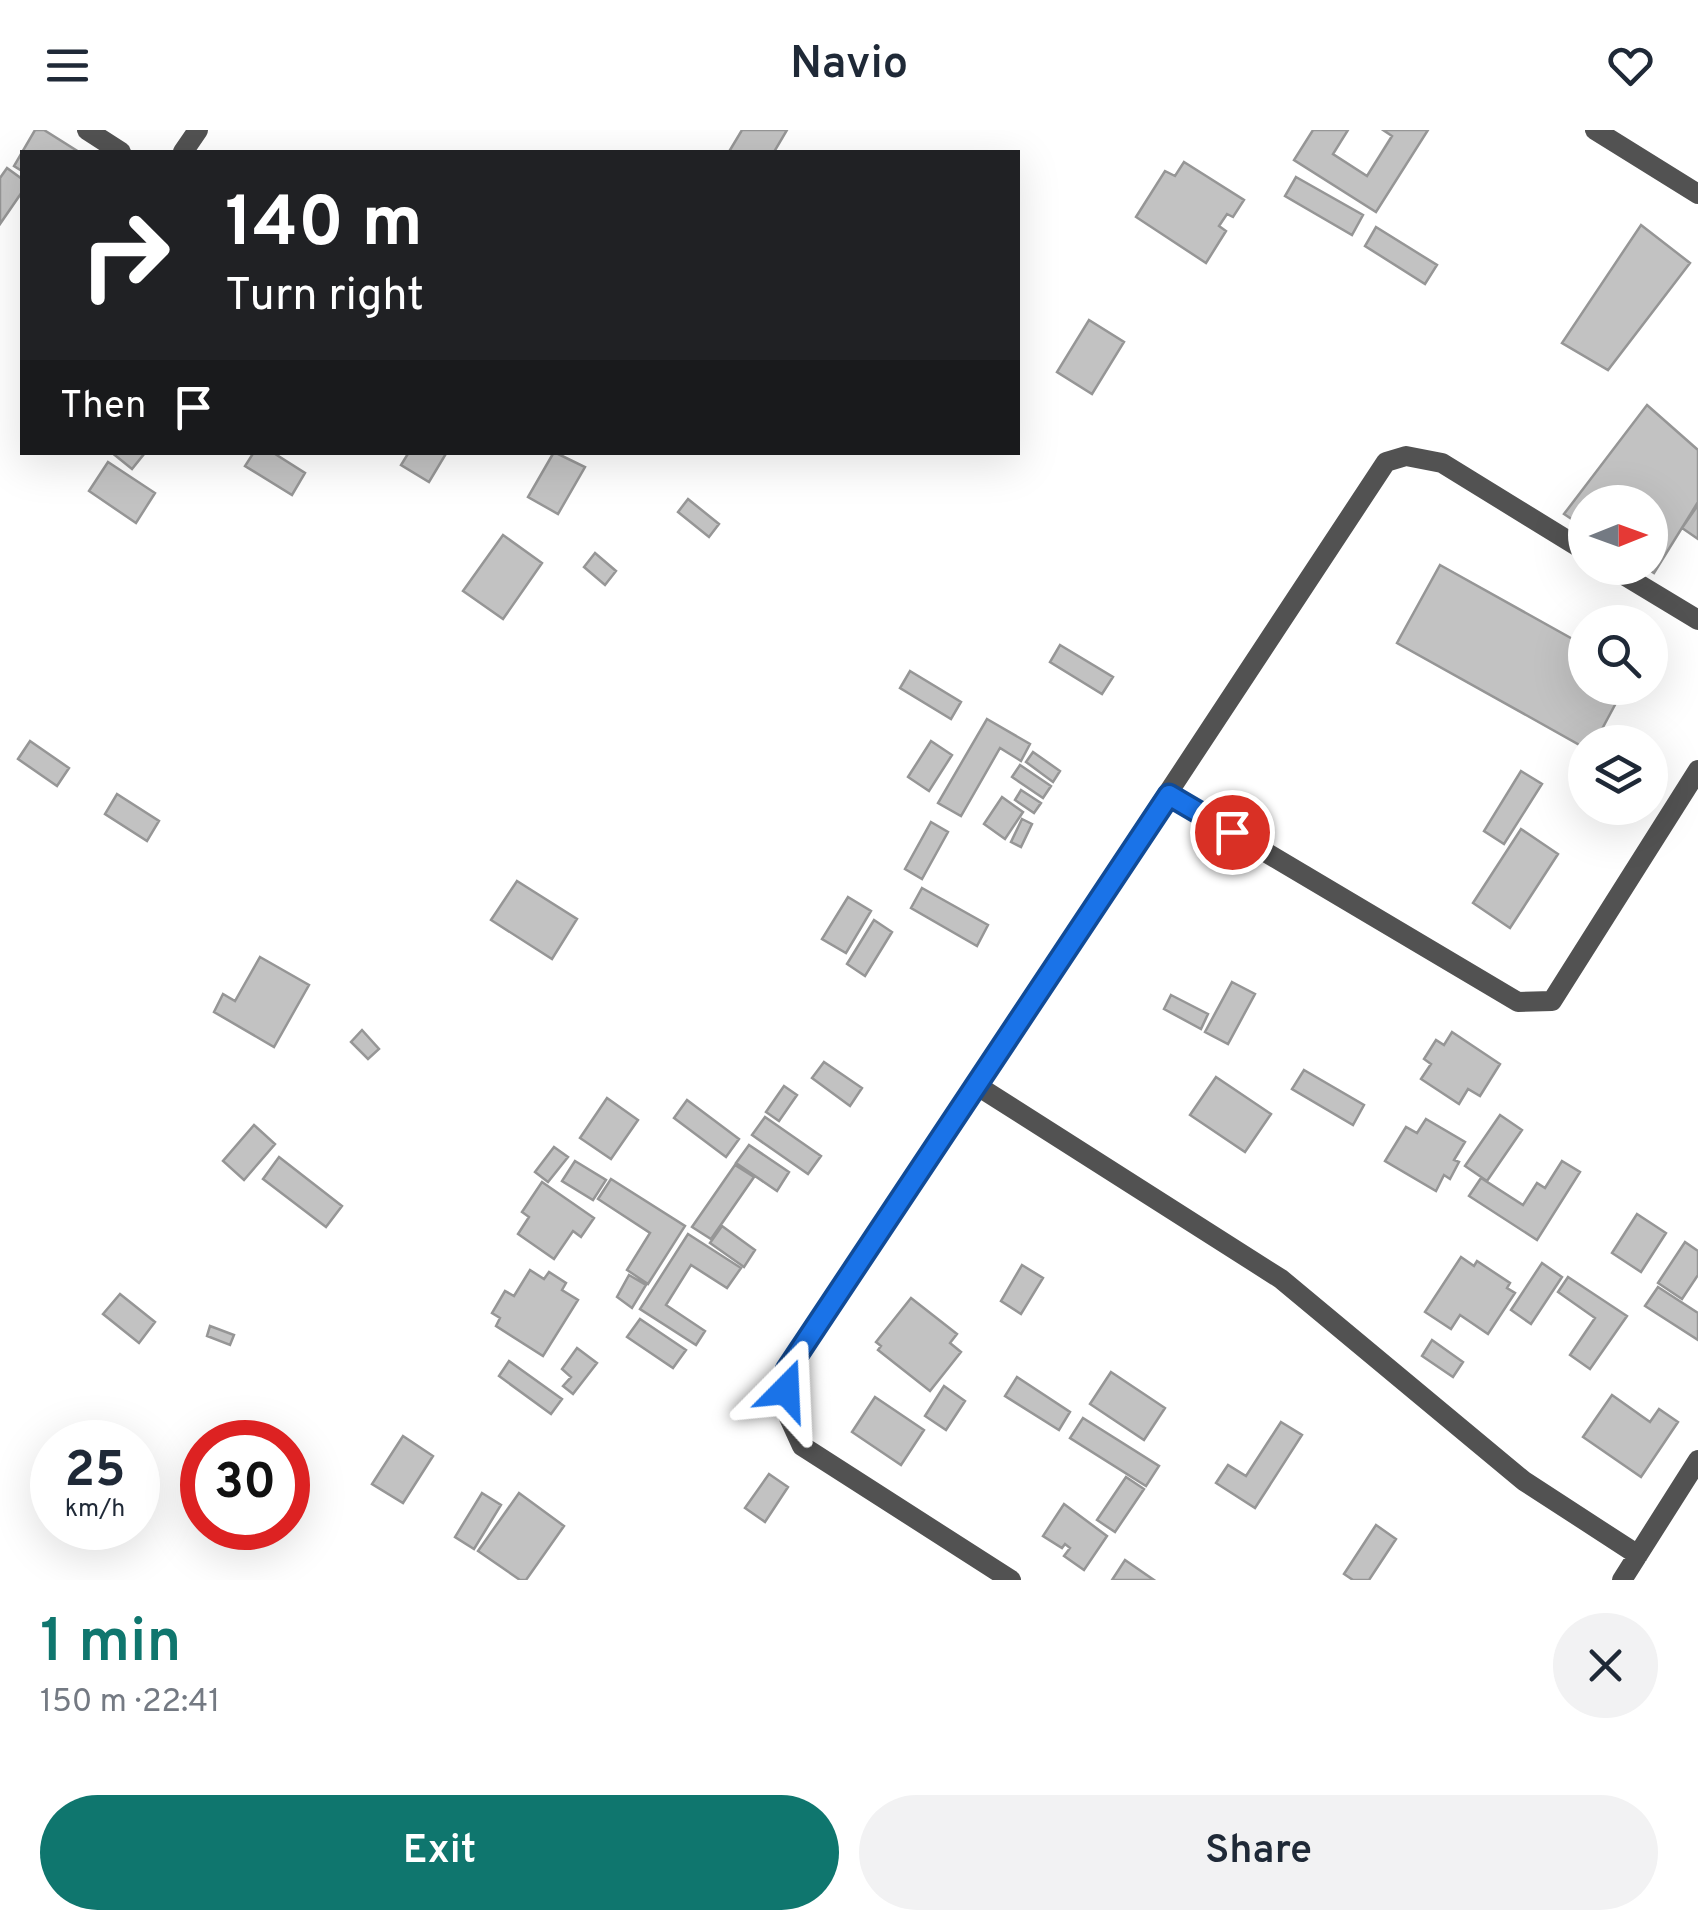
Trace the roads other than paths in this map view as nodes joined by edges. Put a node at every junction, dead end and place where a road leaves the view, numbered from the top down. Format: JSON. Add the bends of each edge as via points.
{"nodes":[{"id":1,"x":87,"y":130,"type":"edge"},
{"id":2,"x":1596,"y":130,"type":"edge"},
{"id":3,"x":118,"y":150,"type":"edge"},
{"id":4,"x":1698,"y":194,"type":"edge"},
{"id":5,"x":1568,"y":541,"type":"edge"},
{"id":6,"x":1640,"y":585,"type":"edge"},
{"id":7,"x":1698,"y":620,"type":"edge"},
{"id":8,"x":1698,"y":770,"type":"edge"},
{"id":9,"x":1169,"y":795,"type":"junction"},
{"id":10,"x":976,"y":1085,"type":"junction"},
{"id":11,"x":1698,"y":1460,"type":"edge"},
{"id":12,"x":1638,"y":1555,"type":"junction"},
{"id":13,"x":1012,"y":1580,"type":"edge"},
{"id":14,"x":1622,"y":1580,"type":"edge"}],
"edges":[{"from":1,"to":3,"type":"street"},
{"from":2,"to":4,"type":"street"},
{"from":5,"to":9,"type":"street","via":[[1442,463],[1406,456],[1386,462]]},
{"from":6,"to":7,"type":"street"},
{"from":8,"to":9,"type":"street","via":[[1552,1002],[1518,1002]]},
{"from":9,"to":10,"type":"street"},
{"from":10,"to":12,"type":"street","via":[[1281,1280],[1524,1481]]},
{"from":10,"to":13,"type":"street","via":[[787,1370],[786,1411],[802,1446]]},
{"from":11,"to":12,"type":"street"},
{"from":12,"to":14,"type":"street"}]}
